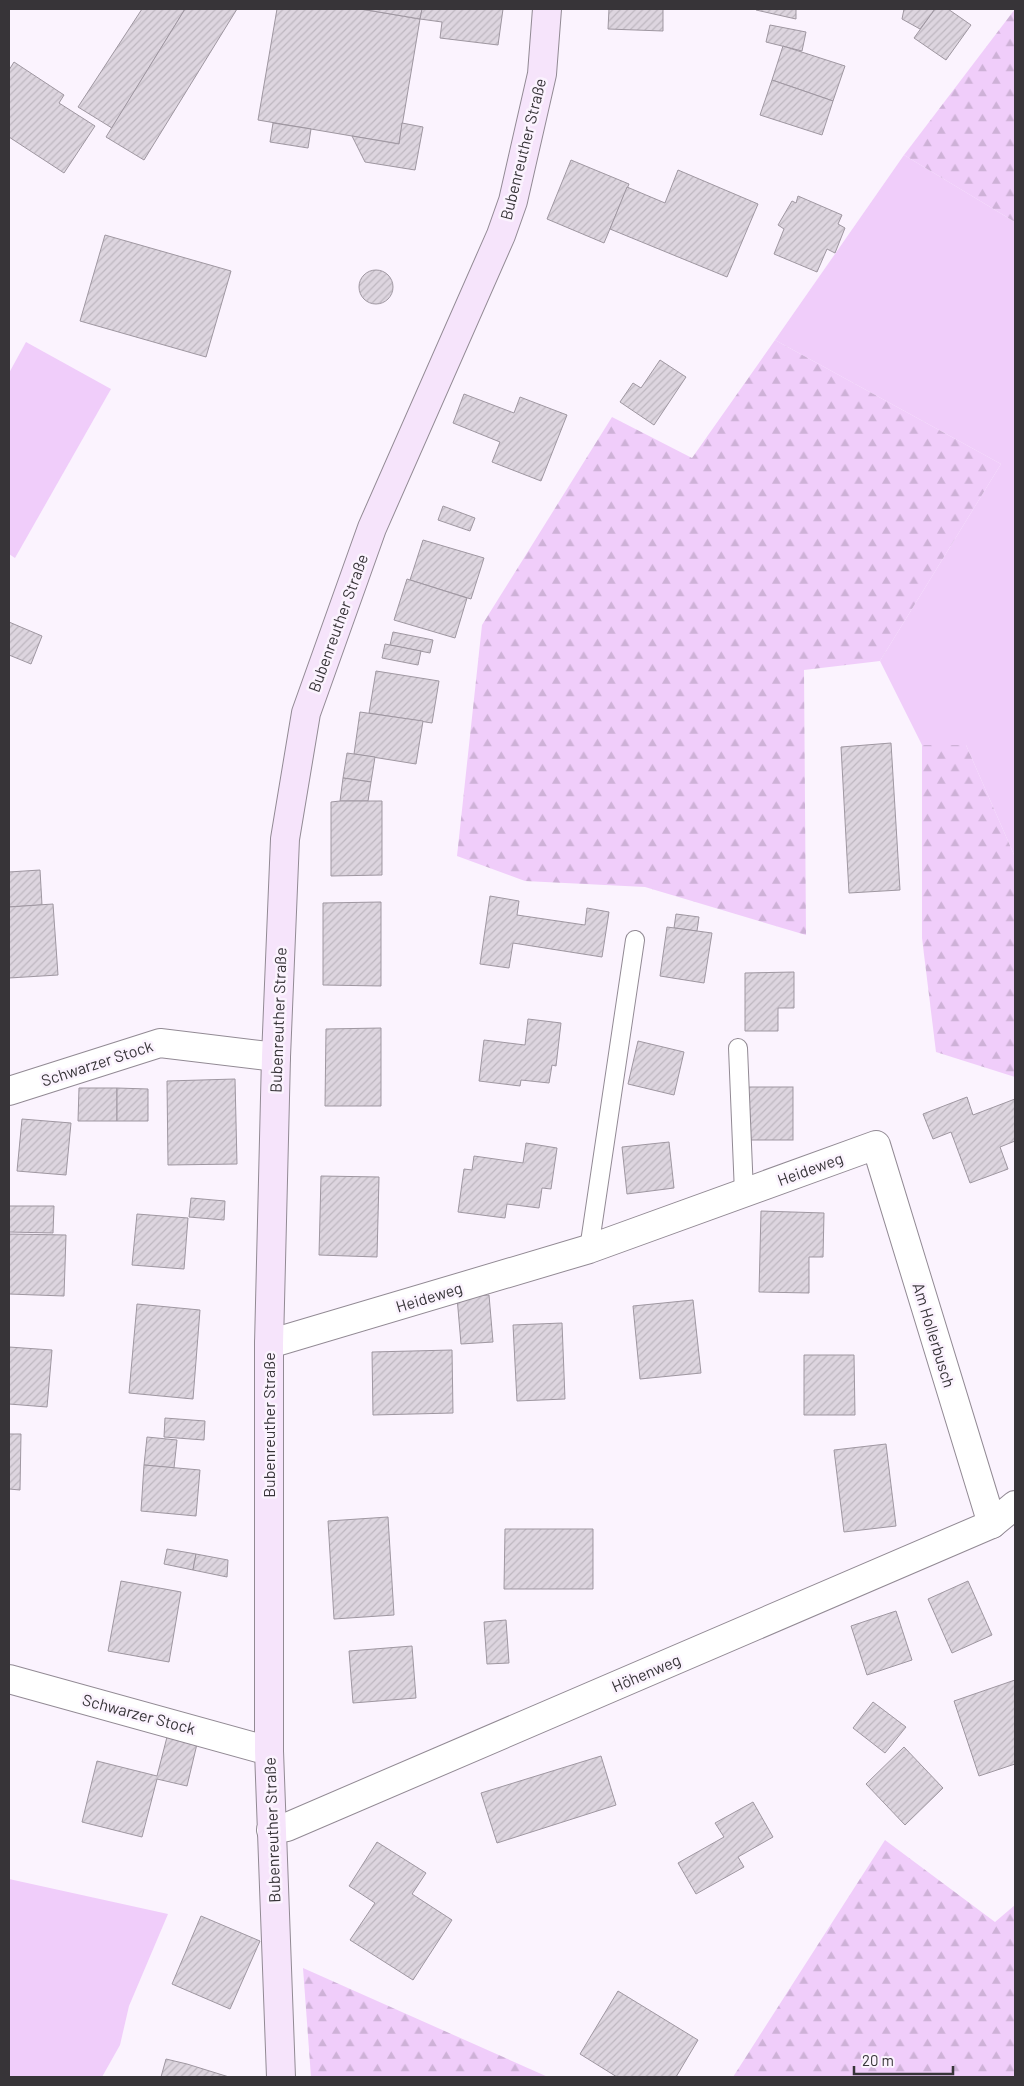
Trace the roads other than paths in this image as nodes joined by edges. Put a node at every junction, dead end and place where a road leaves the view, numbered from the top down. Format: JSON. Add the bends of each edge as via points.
{"nodes":[{"id":1,"x":548,"y":9,"type":"edge"},
{"id":2,"x":635,"y":940,"type":"dead end"},
{"id":3,"x":738,"y":1048,"type":"dead end"},
{"id":4,"x":276,"y":1058,"type":"junction"},
{"id":5,"x":9,"y":1091,"type":"edge"},
{"id":6,"x":876,"y":1145,"type":"joint"},
{"id":7,"x":744,"y":1193,"type":"junction"},
{"id":8,"x":589,"y":1249,"type":"junction"},
{"id":9,"x":269,"y":1344,"type":"junction"},
{"id":10,"x":1015,"y":1505,"type":"edge"},
{"id":11,"x":992,"y":1524,"type":"junction"},
{"id":12,"x":9,"y":1679,"type":"edge"},
{"id":13,"x":269,"y":1751,"type":"junction"},
{"id":14,"x":271,"y":1830,"type":"junction"},
{"id":15,"x":281,"y":2077,"type":"edge"}],
"edges":[{"from":1,"to":4,"type":"street","name":"Bubenreuther Straße","via":[[542,74],[502,235],[372,528],[306,713],[285,839]]},
{"from":2,"to":8,"type":"lane"},
{"from":3,"to":7,"type":"lane"},
{"from":4,"to":5,"type":"street","name":"Schwarzer Stock","via":[[160,1043]]},
{"from":4,"to":9,"type":"street","name":"Bubenreuther Straße"},
{"from":6,"to":7,"type":"street","name":"Heideweg"},
{"from":6,"to":11,"type":"street","name":"Am Hollerbusch"},
{"from":7,"to":8,"type":"street","name":"Heideweg"},
{"from":8,"to":9,"type":"street","name":"Heideweg"},
{"from":9,"to":13,"type":"street","name":"Bubenreuther Straße"},
{"from":10,"to":11,"type":"street","name":"Höhenweg"},
{"from":11,"to":14,"type":"street","name":"Höhenweg","via":[[296,1823]]},
{"from":12,"to":13,"type":"street","name":"Schwarzer Stock"},
{"from":13,"to":14,"type":"street","name":"Bubenreuther Straße"},
{"from":14,"to":15,"type":"street","name":"Bubenreuther Straße"}]}
